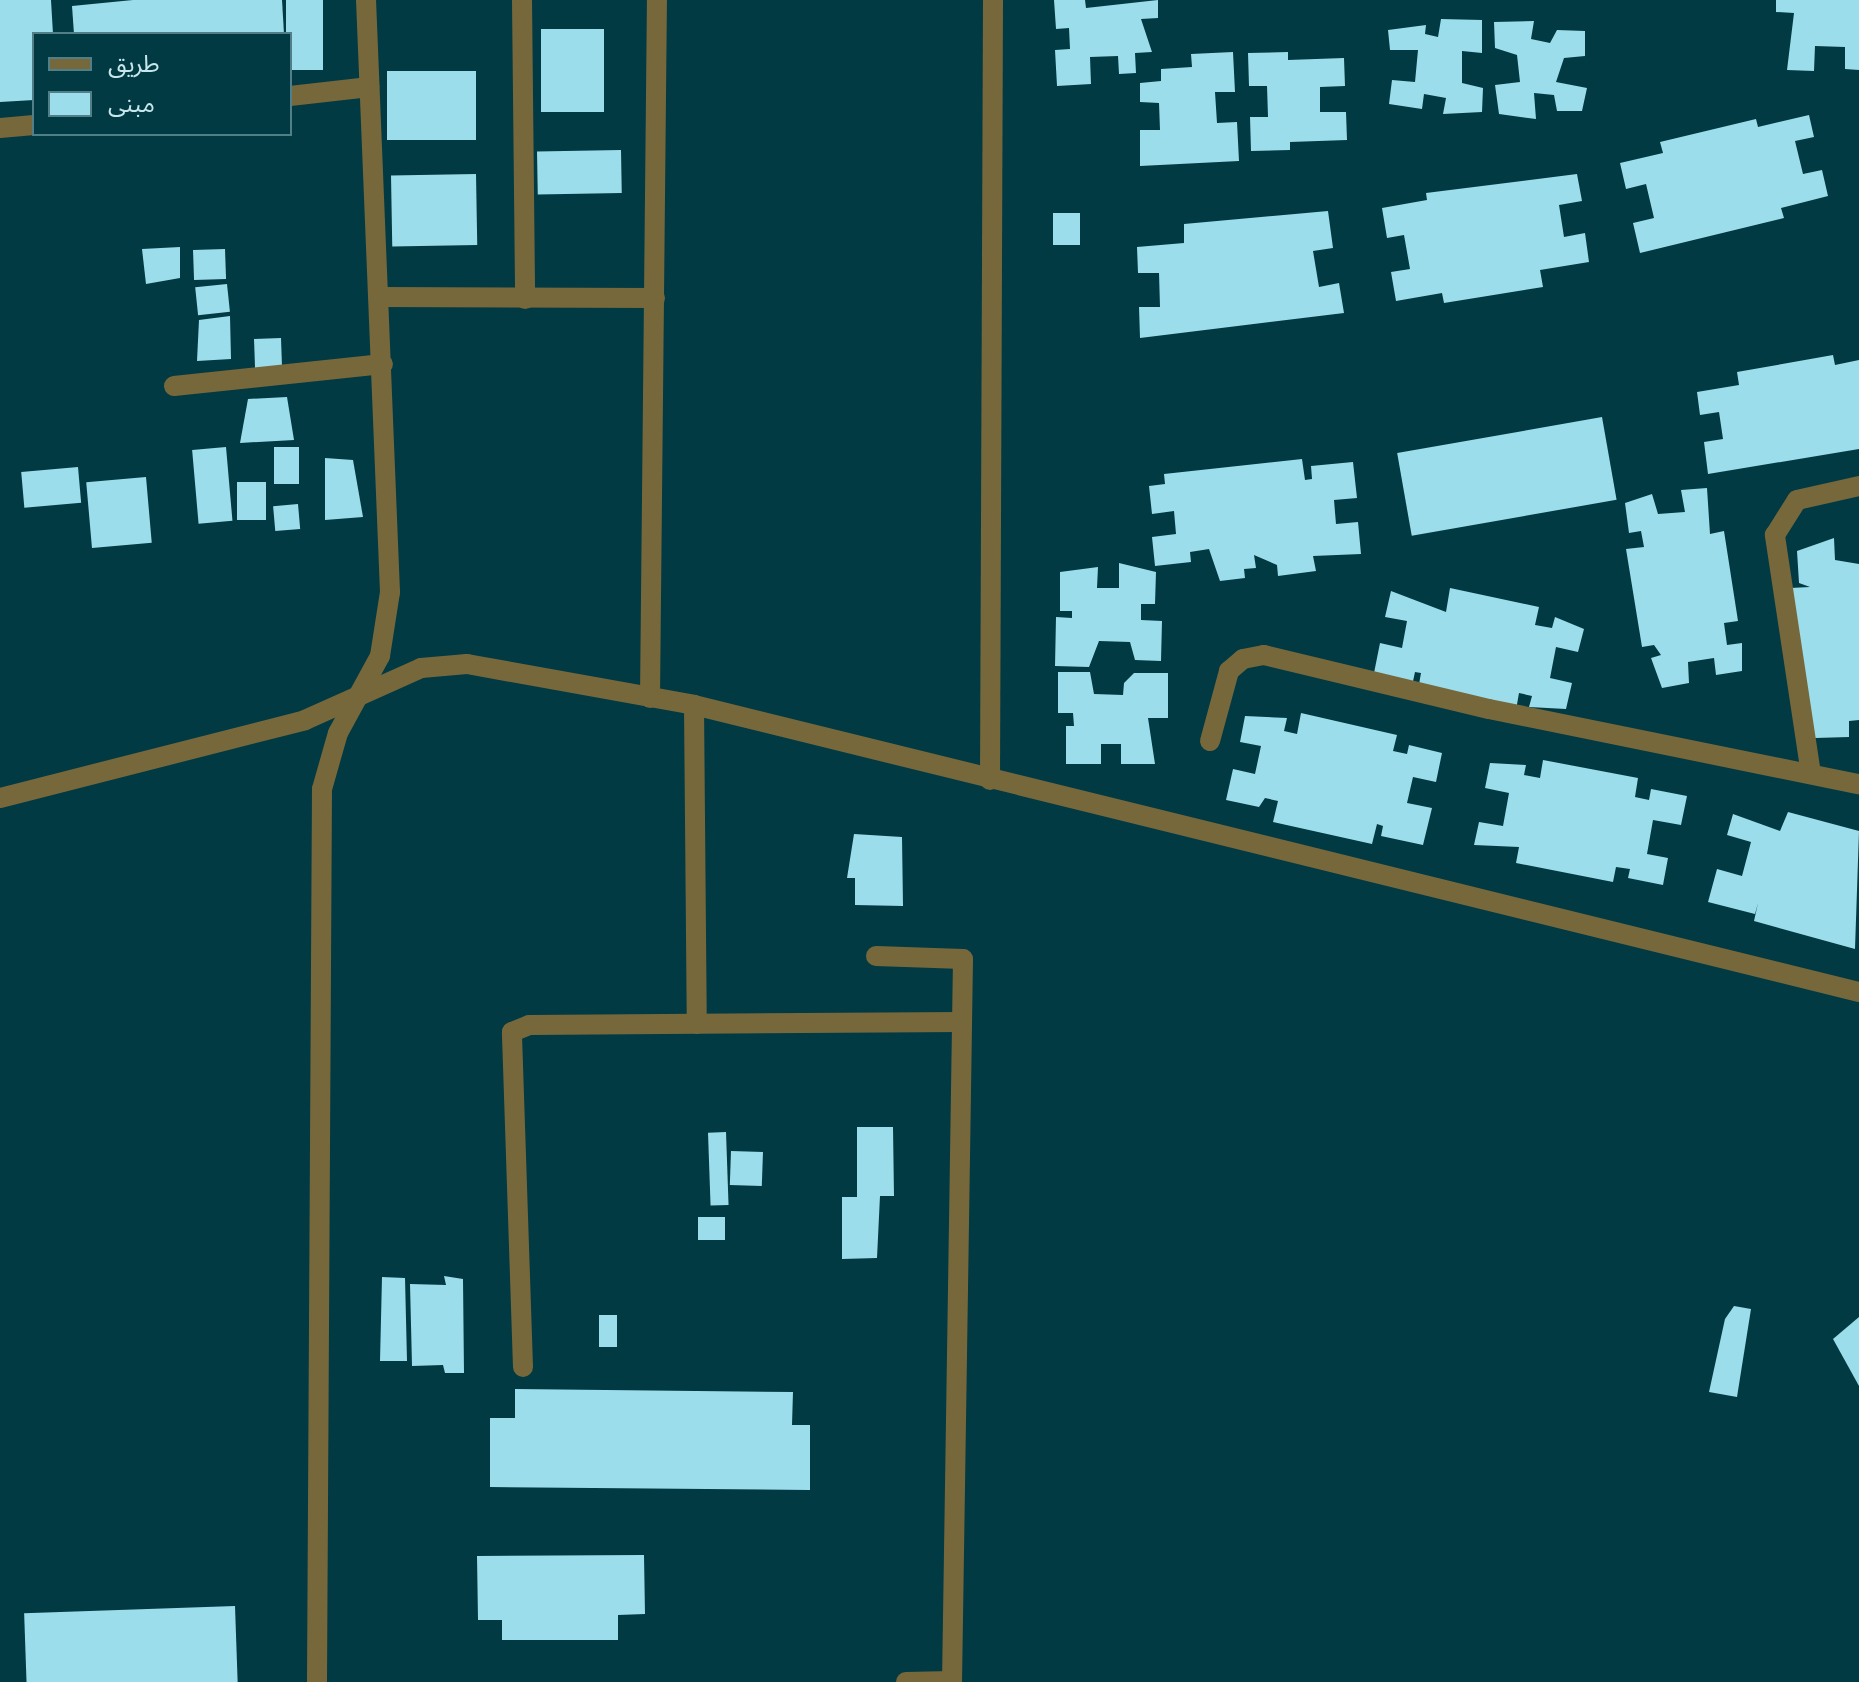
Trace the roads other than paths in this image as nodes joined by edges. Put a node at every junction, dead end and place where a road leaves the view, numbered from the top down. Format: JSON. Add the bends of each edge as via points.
{"nodes":[{"id":1,"x":366,"y":0,"type":"edge"},
{"id":2,"x":522,"y":0,"type":"edge"},
{"id":3,"x":657,"y":0,"type":"edge"},
{"id":4,"x":993,"y":0,"type":"edge"},
{"id":5,"x":369,"y":87,"type":"junction"},
{"id":6,"x":292,"y":96,"type":"edge"},
{"id":7,"x":32,"y":125,"type":"edge"},
{"id":8,"x":0,"y":128,"type":"edge"},
{"id":9,"x":379,"y":297,"type":"junction"},
{"id":10,"x":655,"y":298,"type":"junction"},
{"id":11,"x":525,"y":299,"type":"junction"},
{"id":12,"x":383,"y":364,"type":"junction"},
{"id":13,"x":174,"y":386,"type":"dead end"},
{"id":14,"x":1859,"y":486,"type":"edge"},
{"id":15,"x":650,"y":698,"type":"junction"},
{"id":16,"x":353,"y":704,"type":"junction"},
{"id":17,"x":694,"y":705,"type":"junction"},
{"id":18,"x":1210,"y":741,"type":"dead end"},
{"id":19,"x":1811,"y":774,"type":"junction"},
{"id":20,"x":990,"y":780,"type":"junction"},
{"id":21,"x":1859,"y":784,"type":"edge"},
{"id":22,"x":0,"y":798,"type":"edge"},
{"id":23,"x":876,"y":956,"type":"dead end"},
{"id":24,"x":1859,"y":992,"type":"edge"},
{"id":25,"x":962,"y":1022,"type":"junction"},
{"id":26,"x":697,"y":1024,"type":"junction"},
{"id":27,"x":523,"y":1367,"type":"dead end"},
{"id":28,"x":952,"y":1681,"type":"edge"},
{"id":29,"x":317,"y":1682,"type":"edge"},
{"id":30,"x":906,"y":1682,"type":"edge"}],
"edges":[{"from":1,"to":5,"type":"street"},
{"from":2,"to":11,"type":"street"},
{"from":3,"to":10,"type":"street"},
{"from":4,"to":20,"type":"street"},
{"from":5,"to":6,"type":"street"},
{"from":5,"to":9,"type":"street"},
{"from":7,"to":8,"type":"street"},
{"from":9,"to":11,"type":"street"},
{"from":9,"to":12,"type":"street"},
{"from":10,"to":11,"type":"street"},
{"from":10,"to":15,"type":"street"},
{"from":12,"to":13,"type":"street"},
{"from":12,"to":16,"type":"street","via":[[389,606],[380,656]]},
{"from":14,"to":19,"type":"street","via":[[1797,500],[1775,535]]},
{"from":15,"to":16,"type":"street","via":[[467,664],[421,668]]},
{"from":15,"to":17,"type":"street"},
{"from":16,"to":22,"type":"street"},
{"from":16,"to":29,"type":"street","via":[[322,789],[319,841]]},
{"from":17,"to":20,"type":"street"},
{"from":17,"to":26,"type":"street"},
{"from":18,"to":19,"type":"street","via":[[1229,671],[1243,659],[1264,655]]},
{"from":19,"to":21,"type":"street"},
{"from":20,"to":24,"type":"street"},
{"from":23,"to":25,"type":"street","via":[[963,959]]},
{"from":25,"to":26,"type":"street"},
{"from":25,"to":28,"type":"street"},
{"from":26,"to":27,"type":"street","via":[[529,1025],[512,1032]]},
{"from":28,"to":30,"type":"street"}]}
